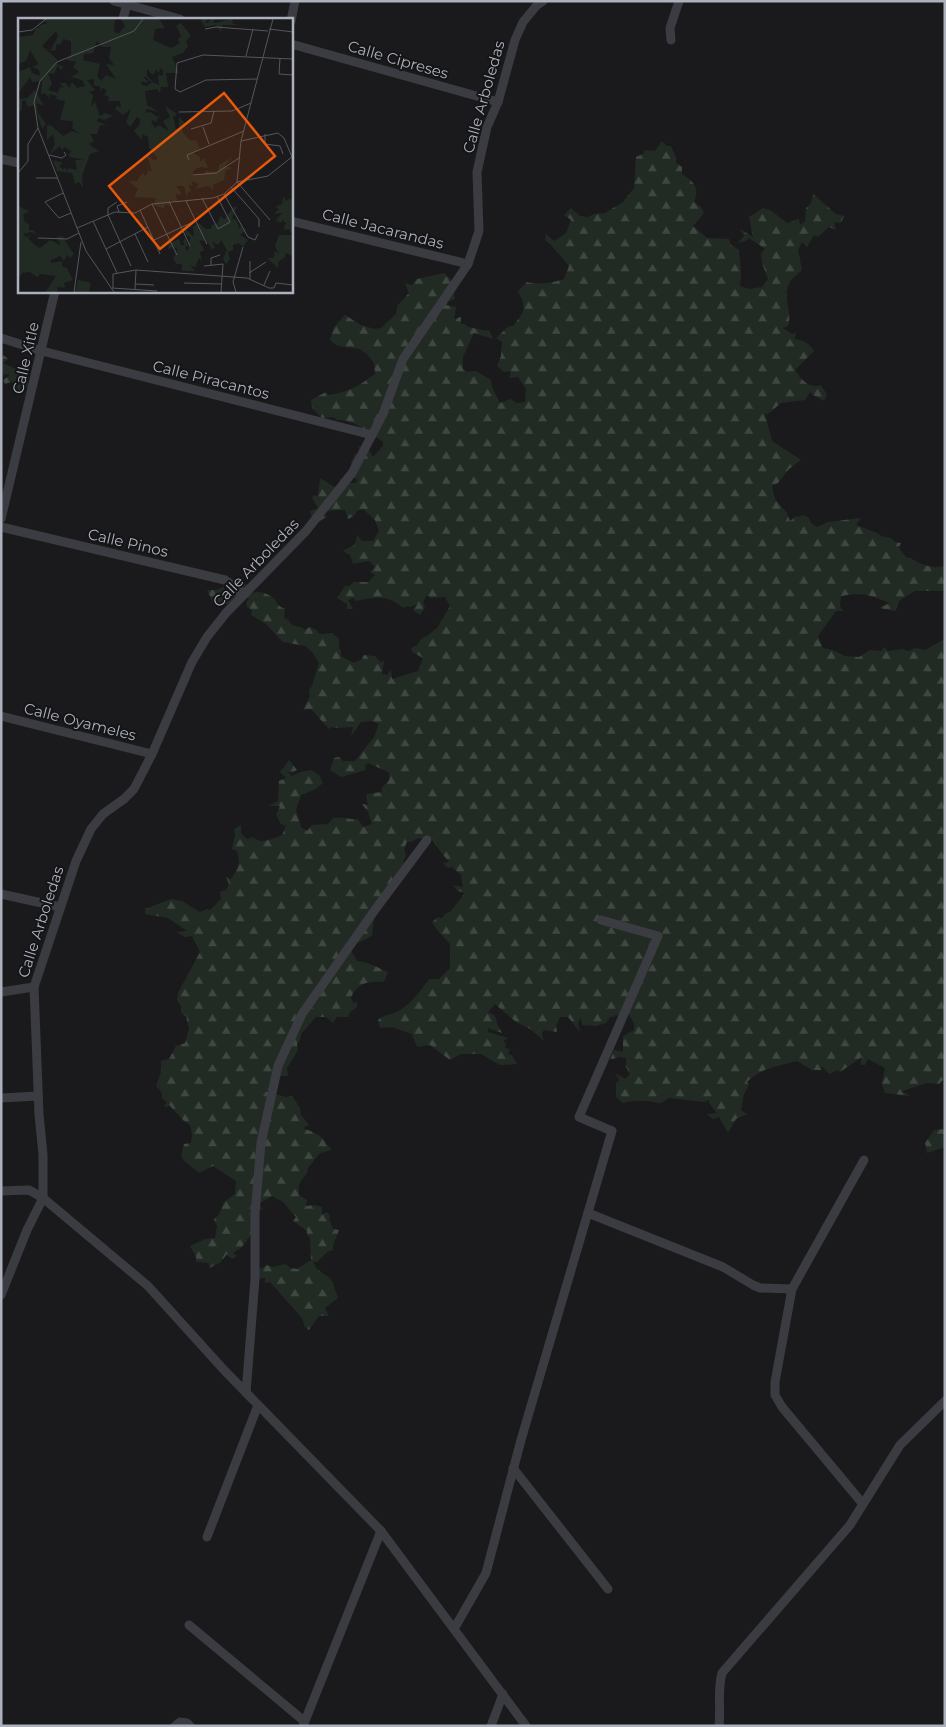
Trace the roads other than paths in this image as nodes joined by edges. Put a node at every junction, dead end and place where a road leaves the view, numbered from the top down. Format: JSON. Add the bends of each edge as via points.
{"nodes":[{"id":1,"x":114,"y":1,"type":"edge"},
{"id":2,"x":139,"y":1,"type":"edge"},
{"id":3,"x":295,"y":1,"type":"edge"},
{"id":4,"x":543,"y":1,"type":"edge"},
{"id":5,"x":679,"y":1,"type":"edge"},
{"id":6,"x":127,"y":4,"type":"junction"},
{"id":7,"x":152,"y":12,"type":"junction"},
{"id":8,"x":123,"y":18,"type":"edge"},
{"id":9,"x":176,"y":18,"type":"edge"},
{"id":10,"x":292,"y":18,"type":"edge"},
{"id":11,"x":670,"y":40,"type":"dead end"},
{"id":12,"x":292,"y":44,"type":"edge"},
{"id":13,"x":498,"y":102,"type":"junction"},
{"id":14,"x":1,"y":159,"type":"edge"},
{"id":15,"x":18,"y":163,"type":"edge"},
{"id":16,"x":292,"y":221,"type":"edge"},
{"id":17,"x":468,"y":264,"type":"junction"},
{"id":18,"x":55,"y":292,"type":"edge"},
{"id":19,"x":1,"y":338,"type":"edge"},
{"id":20,"x":42,"y":351,"type":"junction"},
{"id":21,"x":372,"y":435,"type":"junction"},
{"id":22,"x":1,"y":519,"type":"edge"},
{"id":23,"x":1,"y":527,"type":"edge"},
{"id":24,"x":245,"y":594,"type":"junction"},
{"id":25,"x":1,"y":716,"type":"edge"},
{"id":26,"x":152,"y":754,"type":"junction"},
{"id":27,"x":427,"y":840,"type":"dead end"},
{"id":28,"x":1,"y":894,"type":"edge"},
{"id":29,"x":60,"y":907,"type":"junction"},
{"id":30,"x":602,"y":920,"type":"dead end"},
{"id":31,"x":34,"y":987,"type":"junction"},
{"id":32,"x":1,"y":992,"type":"edge"},
{"id":33,"x":38,"y":1096,"type":"junction"},
{"id":34,"x":1,"y":1098,"type":"edge"},
{"id":35,"x":864,"y":1160,"type":"dead end"},
{"id":36,"x":1,"y":1191,"type":"edge"},
{"id":37,"x":43,"y":1198,"type":"junction"},
{"id":38,"x":588,"y":1213,"type":"junction"},
{"id":39,"x":792,"y":1289,"type":"junction"},
{"id":40,"x":1,"y":1295,"type":"edge"},
{"id":41,"x":246,"y":1393,"type":"junction"},
{"id":42,"x":945,"y":1401,"type":"edge"},
{"id":43,"x":258,"y":1405,"type":"junction"},
{"id":44,"x":513,"y":1468,"type":"junction"},
{"id":45,"x":863,"y":1504,"type":"junction"},
{"id":46,"x":381,"y":1531,"type":"junction"},
{"id":47,"x":207,"y":1537,"type":"dead end"},
{"id":48,"x":608,"y":1589,"type":"dead end"},
{"id":49,"x":188,"y":1625,"type":"dead end"},
{"id":50,"x":454,"y":1629,"type":"junction"},
{"id":51,"x":503,"y":1694,"type":"junction"},
{"id":52,"x":304,"y":1723,"type":"edge"},
{"id":53,"x":175,"y":1726,"type":"edge"},
{"id":54,"x":190,"y":1726,"type":"edge"},
{"id":55,"x":492,"y":1726,"type":"edge"},
{"id":56,"x":526,"y":1726,"type":"edge"},
{"id":57,"x":719,"y":1726,"type":"edge"}],
"edges":[{"from":1,"to":6,"type":"street"},
{"from":2,"to":7,"type":"street"},
{"from":3,"to":10,"type":"street"},
{"from":4,"to":13,"type":"street","name":"Calle Arboledas","via":[[523,22],[514,40]]},
{"from":5,"to":11,"type":"street","via":[[670,28]]},
{"from":6,"to":7,"type":"street"},
{"from":6,"to":8,"type":"street"},
{"from":7,"to":9,"type":"street"},
{"from":12,"to":13,"type":"street","name":"Calle Cipreses"},
{"from":13,"to":17,"type":"street","name":"Calle Arboledas","via":[[487,127],[477,172],[478,231]]},
{"from":14,"to":15,"type":"street"},
{"from":16,"to":17,"type":"street","name":"Calle Jacarandas"},
{"from":17,"to":21,"type":"street","name":"Calle Arboledas","via":[[403,359]]},
{"from":18,"to":20,"type":"street","name":"Calle Xitle"},
{"from":19,"to":20,"type":"street","name":"Calle Piracantos"},
{"from":20,"to":21,"type":"street","name":"Calle Piracantos"},
{"from":20,"to":22,"type":"street","name":"Calle Xitle"},
{"from":21,"to":24,"type":"street","name":"Calle Arboledas","via":[[352,474],[306,531]]},
{"from":23,"to":24,"type":"street","name":"Calle Pinos","via":[[225,580]]},
{"from":24,"to":26,"type":"street","name":"Calle Arboledas","via":[[207,637],[192,662]]},
{"from":25,"to":26,"type":"street","name":"Calle Oyameles"},
{"from":26,"to":29,"type":"street","name":"Calle Arboledas","via":[[134,789],[90,829]]},
{"from":27,"to":41,"type":"street","via":[[302,1014],[278,1066],[261,1142]]},
{"from":28,"to":29,"type":"street"},
{"from":29,"to":31,"type":"street","name":"Calle Arboledas"},
{"from":30,"to":38,"type":"street","via":[[658,936],[579,1117],[612,1131]]},
{"from":31,"to":32,"type":"street"},
{"from":31,"to":33,"type":"street","name":"Calle Arboledas"},
{"from":33,"to":34,"type":"street"},
{"from":33,"to":37,"type":"street","name":"Calle Arboledas"},
{"from":35,"to":39,"type":"street"},
{"from":36,"to":37,"type":"street","via":[[28,1190]]},
{"from":37,"to":40,"type":"street"},
{"from":37,"to":41,"type":"street","via":[[148,1286]]},
{"from":38,"to":39,"type":"street","via":[[724,1266],[760,1288]]},
{"from":38,"to":44,"type":"street"},
{"from":39,"to":45,"type":"street","via":[[775,1395]]},
{"from":41,"to":43,"type":"street"},
{"from":42,"to":45,"type":"street","via":[[900,1445]]},
{"from":43,"to":46,"type":"street"},
{"from":43,"to":47,"type":"street"},
{"from":44,"to":48,"type":"street"},
{"from":44,"to":50,"type":"street","via":[[486,1573]]},
{"from":45,"to":57,"type":"street","via":[[850,1525],[722,1674],[718,1687]]},
{"from":46,"to":50,"type":"street"},
{"from":46,"to":52,"type":"street"},
{"from":49,"to":52,"type":"street"},
{"from":50,"to":51,"type":"street"},
{"from":51,"to":55,"type":"street"},
{"from":51,"to":56,"type":"street"},
{"from":53,"to":54,"type":"street","via":[[180,1722]]}]}
